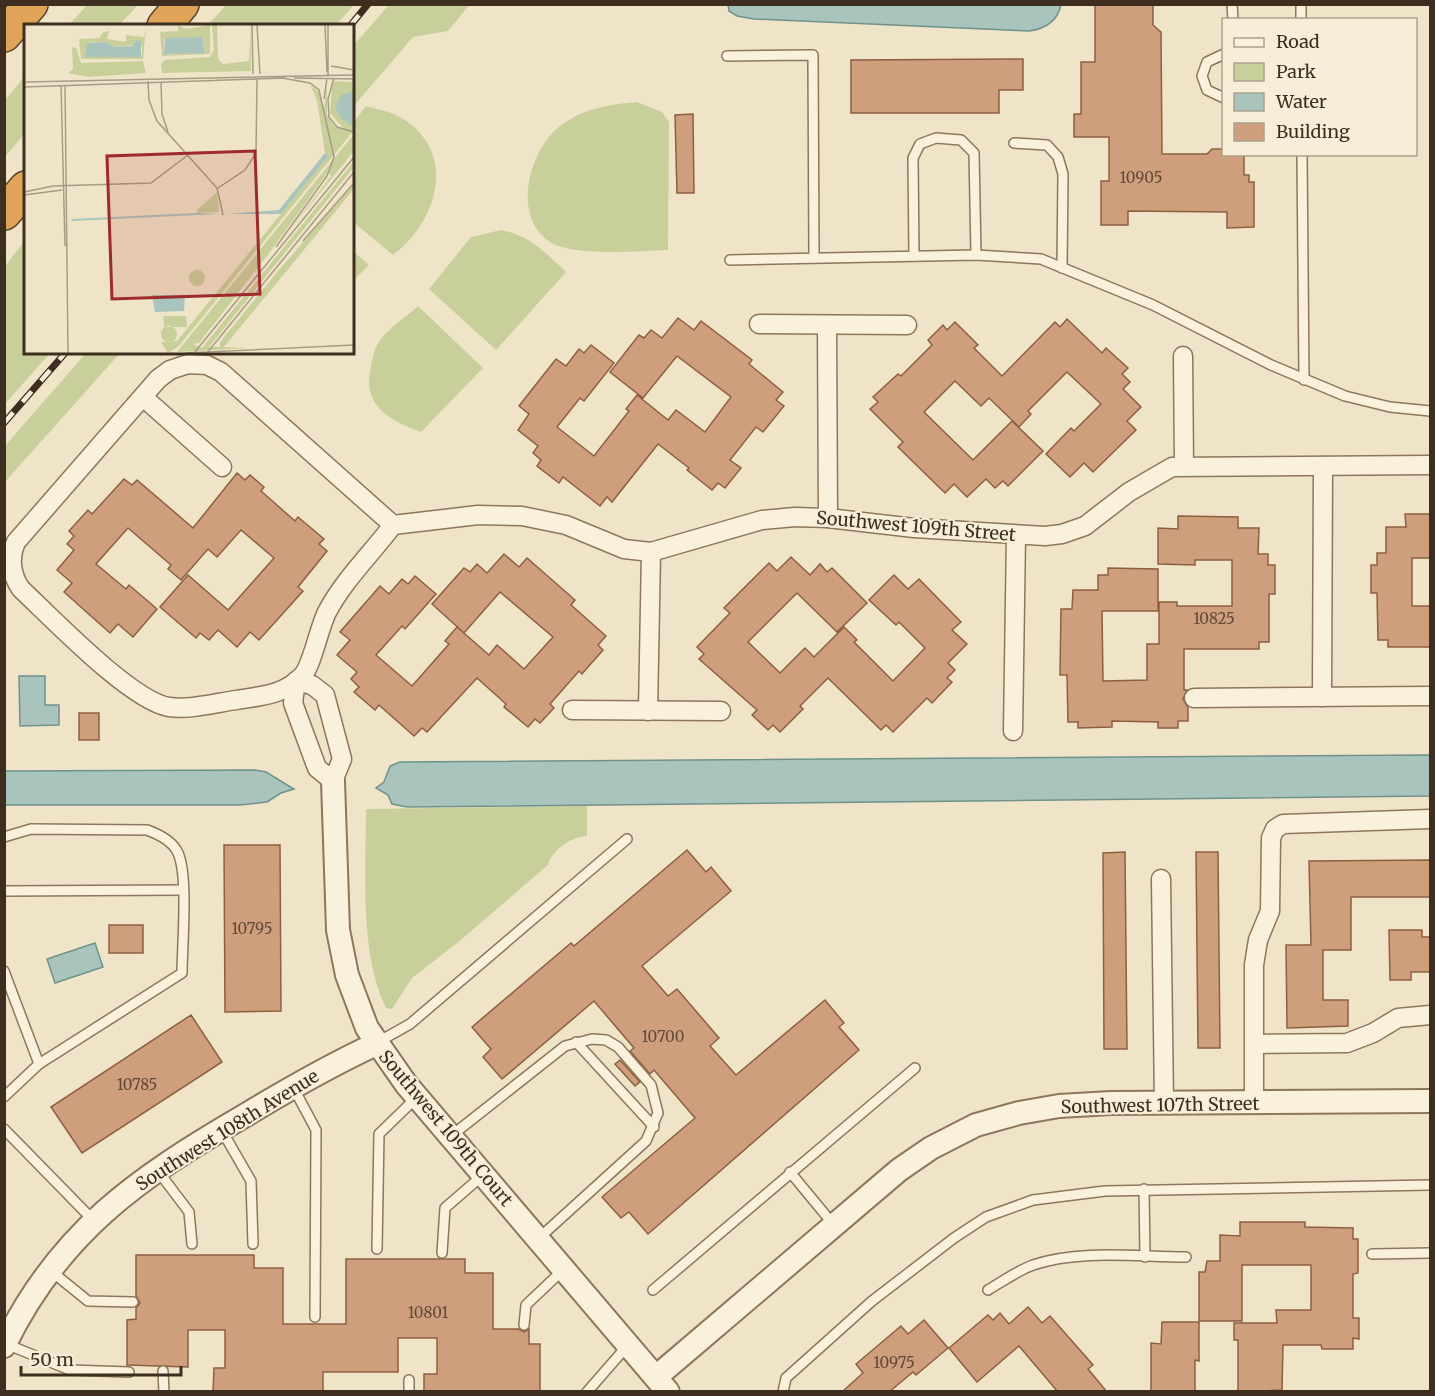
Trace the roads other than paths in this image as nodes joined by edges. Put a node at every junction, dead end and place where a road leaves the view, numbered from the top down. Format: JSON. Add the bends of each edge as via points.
{"nodes":[{"id":1,"x":31,"y":4,"type":"edge"},
{"id":2,"x":182,"y":4,"type":"edge"},
{"id":3,"x":166,"y":24,"type":"edge"},
{"id":4,"x":4,"y":35,"type":"edge"},
{"id":5,"x":1222,"y":55,"type":"edge"},
{"id":6,"x":727,"y":56,"type":"dead end"},
{"id":7,"x":1222,"y":97,"type":"edge"},
{"id":8,"x":1014,"y":143,"type":"dead end"},
{"id":9,"x":1302,"y":156,"type":"edge"},
{"id":10,"x":24,"y":190,"type":"edge"},
{"id":11,"x":4,"y":213,"type":"edge"},
{"id":12,"x":976,"y":255,"type":"junction"},
{"id":13,"x":914,"y":256,"type":"junction"},
{"id":14,"x":814,"y":258,"type":"junction"},
{"id":15,"x":730,"y":260,"type":"dead end"},
{"id":16,"x":1062,"y":268,"type":"junction"},
{"id":17,"x":759,"y":324,"type":"dead end"},
{"id":18,"x":827,"y":324,"type":"junction"},
{"id":19,"x":907,"y":325,"type":"dead end"},
{"id":20,"x":1183,"y":357,"type":"dead end"},
{"id":21,"x":1304,"y":380,"type":"junction"},
{"id":22,"x":143,"y":397,"type":"junction"},
{"id":23,"x":1431,"y":411,"type":"edge"},
{"id":24,"x":1431,"y":465,"type":"edge"},
{"id":25,"x":1184,"y":466,"type":"junction"},
{"id":26,"x":1323,"y":466,"type":"junction"},
{"id":27,"x":222,"y":467,"type":"dead end"},
{"id":28,"x":828,"y":518,"type":"junction"},
{"id":29,"x":393,"y":525,"type":"junction"},
{"id":30,"x":1016,"y":535,"type":"junction"},
{"id":31,"x":651,"y":552,"type":"junction"},
{"id":32,"x":296,"y":681,"type":"junction"},
{"id":33,"x":1431,"y":696,"type":"edge"},
{"id":34,"x":1322,"y":697,"type":"junction"},
{"id":35,"x":1194,"y":698,"type":"dead end"},
{"id":36,"x":572,"y":710,"type":"dead end"},
{"id":37,"x":648,"y":711,"type":"junction"},
{"id":38,"x":721,"y":711,"type":"dead end"},
{"id":39,"x":1013,"y":731,"type":"dead end"},
{"id":40,"x":333,"y":781,"type":"junction"},
{"id":41,"x":1431,"y":819,"type":"edge"},
{"id":42,"x":4,"y":837,"type":"edge"},
{"id":43,"x":627,"y":839,"type":"dead end"},
{"id":44,"x":1161,"y":879,"type":"dead end"},
{"id":45,"x":183,"y":890,"type":"junction"},
{"id":46,"x":4,"y":891,"type":"edge"},
{"id":47,"x":4,"y":970,"type":"edge"},
{"id":48,"x":1431,"y":1015,"type":"edge"},
{"id":49,"x":576,"y":1042,"type":"junction"},
{"id":50,"x":376,"y":1044,"type":"junction"},
{"id":51,"x":1255,"y":1044,"type":"junction"},
{"id":52,"x":39,"y":1064,"type":"junction"},
{"id":53,"x":915,"y":1068,"type":"dead end"},
{"id":54,"x":293,"y":1087,"type":"junction"},
{"id":55,"x":4,"y":1097,"type":"edge"},
{"id":56,"x":417,"y":1097,"type":"junction"},
{"id":57,"x":1431,"y":1101,"type":"edge"},
{"id":58,"x":1164,"y":1103,"type":"junction"},
{"id":59,"x":1254,"y":1103,"type":"junction"},
{"id":60,"x":654,"y":1127,"type":"junction"},
{"id":61,"x":4,"y":1129,"type":"edge"},
{"id":62,"x":221,"y":1130,"type":"junction"},
{"id":63,"x":451,"y":1136,"type":"junction"},
{"id":64,"x":157,"y":1170,"type":"junction"},
{"id":65,"x":790,"y":1173,"type":"junction"},
{"id":66,"x":483,"y":1174,"type":"junction"},
{"id":67,"x":1431,"y":1185,"type":"edge"},
{"id":68,"x":1144,"y":1190,"type":"junction"},
{"id":69,"x":93,"y":1220,"type":"junction"},
{"id":70,"x":833,"y":1224,"type":"junction"},
{"id":71,"x":538,"y":1239,"type":"junction"},
{"id":72,"x":192,"y":1244,"type":"dead end"},
{"id":73,"x":253,"y":1244,"type":"dead end"},
{"id":74,"x":377,"y":1250,"type":"dead end"},
{"id":75,"x":1431,"y":1253,"type":"edge"},
{"id":76,"x":442,"y":1254,"type":"dead end"},
{"id":77,"x":1372,"y":1254,"type":"dead end"},
{"id":78,"x":1145,"y":1257,"type":"junction"},
{"id":79,"x":1186,"y":1257,"type":"dead end"},
{"id":80,"x":564,"y":1269,"type":"junction"},
{"id":81,"x":49,"y":1270,"type":"junction"},
{"id":82,"x":653,"y":1290,"type":"dead end"},
{"id":83,"x":988,"y":1290,"type":"dead end"},
{"id":84,"x":133,"y":1302,"type":"dead end"},
{"id":85,"x":315,"y":1317,"type":"dead end"},
{"id":86,"x":524,"y":1325,"type":"dead end"},
{"id":87,"x":5,"y":1345,"type":"edge"},
{"id":88,"x":628,"y":1345,"type":"junction"},
{"id":89,"x":163,"y":1371,"type":"dead end"},
{"id":90,"x":129,"y":1372,"type":"dead end"},
{"id":91,"x":409,"y":1380,"type":"dead end"},
{"id":92,"x":661,"y":1387,"type":"edge"},
{"id":93,"x":164,"y":1392,"type":"edge"},
{"id":94,"x":408,"y":1392,"type":"edge"},
{"id":95,"x":586,"y":1392,"type":"edge"},
{"id":96,"x":783,"y":1392,"type":"edge"}],
"edges":[{"from":1,"to":4,"type":"highway"},
{"from":2,"to":3,"type":"highway"},
{"from":5,"to":7,"type":"lane","via":[[1207,62],[1202,76],[1207,90]]},
{"from":6,"to":14,"type":"lane","via":[[813,55]]},
{"from":8,"to":16,"type":"lane","via":[[1047,145],[1062,165]]},
{"from":9,"to":21,"type":"lane"},
{"from":10,"to":11,"type":"highway"},
{"from":12,"to":13,"type":"lane"},
{"from":12,"to":13,"type":"lane","via":[[974,153],[961,140],[936,138],[920,144],[913,158]]},
{"from":12,"to":16,"type":"lane","via":[[1026,256]]},
{"from":13,"to":14,"type":"lane"},
{"from":14,"to":15,"type":"lane"},
{"from":16,"to":21,"type":"lane","via":[[1153,305]]},
{"from":17,"to":18,"type":"street"},
{"from":18,"to":19,"type":"street"},
{"from":18,"to":28,"type":"street"},
{"from":20,"to":25,"type":"street"},
{"from":21,"to":23,"type":"lane","via":[[1373,404]]},
{"from":22,"to":27,"type":"street"},
{"from":22,"to":29,"type":"street","via":[[170,369],[188,364],[214,368]]},
{"from":22,"to":32,"type":"street","via":[[16,542],[12,560],[18,584],[115,674],[160,705],[182,707],[272,694]]},
{"from":24,"to":26,"type":"street","name":"Southwest 109th Street"},
{"from":25,"to":26,"type":"street","name":"Southwest 109th Street"},
{"from":25,"to":30,"type":"street","name":"Southwest 109th Street","via":[[1159,472],[1079,529],[1045,536]]},
{"from":26,"to":34,"type":"street"},
{"from":28,"to":30,"type":"street","name":"Southwest 109th Street"},
{"from":28,"to":31,"type":"street","name":"Southwest 109th Street","via":[[762,520]]},
{"from":29,"to":31,"type":"street","name":"Southwest 109th Street","via":[[478,515],[522,516],[566,525],[624,549]]},
{"from":29,"to":32,"type":"street","via":[[341,589],[319,629],[305,673]]},
{"from":30,"to":39,"type":"street"},
{"from":31,"to":37,"type":"street"},
{"from":32,"to":40,"type":"street","via":[[293,703],[317,768]]},
{"from":32,"to":40,"type":"street","name":"Southwest 109th Court","via":[[312,685],[325,695],[342,759]]},
{"from":33,"to":34,"type":"street"},
{"from":34,"to":35,"type":"street"},
{"from":36,"to":37,"type":"street"},
{"from":37,"to":38,"type":"street"},
{"from":40,"to":50,"type":"street","name":"Southwest 109th Court","via":[[336,901],[343,958],[358,1007]]},
{"from":41,"to":51,"type":"street","via":[[1283,824],[1275,830],[1271,838],[1270,911],[1256,946],[1254,965]]},
{"from":42,"to":45,"type":"lane","via":[[31,829],[147,830],[177,851]]},
{"from":43,"to":50,"type":"lane","via":[[410,1024]]},
{"from":44,"to":58,"type":"street"},
{"from":45,"to":46,"type":"lane"},
{"from":45,"to":52,"type":"lane","via":[[183,974]]},
{"from":47,"to":52,"type":"lane"},
{"from":48,"to":51,"type":"street","via":[[1398,1018],[1373,1034],[1347,1042]]},
{"from":49,"to":60,"type":"lane"},
{"from":49,"to":60,"type":"lane","via":[[599,1039],[618,1047],[653,1088],[658,1109]]},
{"from":49,"to":63,"type":"lane","via":[[565,1046]]},
{"from":50,"to":54,"type":"street","name":"Southwest 108th Avenue"},
{"from":50,"to":56,"type":"street","name":"Southwest 109th Court"},
{"from":51,"to":59,"type":"street"},
{"from":52,"to":55,"type":"lane"},
{"from":53,"to":65,"type":"lane"},
{"from":54,"to":62,"type":"street","name":"Southwest 108th Avenue"},
{"from":54,"to":85,"type":"lane","via":[[316,1130]]},
{"from":56,"to":63,"type":"street","name":"Southwest 109th Court"},
{"from":56,"to":74,"type":"lane","via":[[379,1134]]},
{"from":57,"to":59,"type":"street","name":"Southwest 107th Street"},
{"from":58,"to":59,"type":"street","name":"Southwest 107th Street"},
{"from":58,"to":70,"type":"street","name":"Southwest 107th Street","via":[[1059,1106],[976,1125],[920,1155]]},
{"from":60,"to":71,"type":"lane","via":[[646,1141]]},
{"from":61,"to":69,"type":"lane"},
{"from":62,"to":64,"type":"street","name":"Southwest 108th Avenue"},
{"from":62,"to":73,"type":"lane","via":[[251,1181]]},
{"from":63,"to":66,"type":"street","name":"Southwest 109th Court"},
{"from":64,"to":69,"type":"street","name":"Southwest 108th Avenue"},
{"from":64,"to":72,"type":"lane","via":[[189,1212]]},
{"from":65,"to":70,"type":"lane"},
{"from":65,"to":82,"type":"lane"},
{"from":66,"to":71,"type":"street","name":"Southwest 109th Court"},
{"from":66,"to":76,"type":"lane","via":[[442,1214]]},
{"from":67,"to":68,"type":"lane"},
{"from":68,"to":78,"type":"lane"},
{"from":68,"to":96,"type":"lane","via":[[1055,1195],[986,1217],[872,1301],[786,1377]]},
{"from":69,"to":81,"type":"street","name":"Southwest 108th Avenue"},
{"from":70,"to":92,"type":"street","name":"Southwest 107th Street"},
{"from":71,"to":80,"type":"street","name":"Southwest 109th Court"},
{"from":75,"to":77,"type":"lane"},
{"from":78,"to":79,"type":"lane"},
{"from":78,"to":83,"type":"lane","via":[[1050,1261],[1025,1269]]},
{"from":80,"to":86,"type":"lane","via":[[528,1303]]},
{"from":80,"to":88,"type":"street","name":"Southwest 109th Court"},
{"from":81,"to":84,"type":"lane","via":[[88,1301]]},
{"from":81,"to":87,"type":"street","name":"Southwest 108th Avenue"},
{"from":87,"to":90,"type":"lane","via":[[70,1370]]},
{"from":88,"to":92,"type":"street","name":"Southwest 109th Court"},
{"from":88,"to":95,"type":"lane"},
{"from":89,"to":93,"type":"lane"},
{"from":91,"to":94,"type":"lane"}]}
